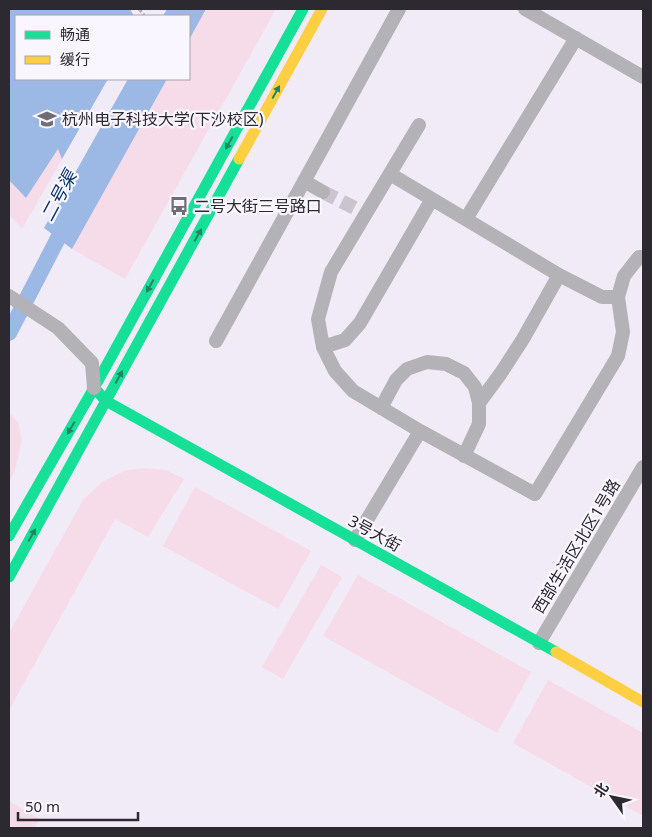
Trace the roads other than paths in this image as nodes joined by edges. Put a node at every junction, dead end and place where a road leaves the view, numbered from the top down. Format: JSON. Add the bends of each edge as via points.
{"nodes":[{"id":1,"x":303,"y":9,"type":"edge"},
{"id":2,"x":322,"y":9,"type":"edge"},
{"id":3,"x":399,"y":9,"type":"edge"},
{"id":4,"x":524,"y":9,"type":"edge"},
{"id":5,"x":576,"y":38,"type":"junction"},
{"id":6,"x":643,"y":77,"type":"edge"},
{"id":7,"x":419,"y":125,"type":"dead end"},
{"id":8,"x":390,"y":174,"type":"junction"},
{"id":9,"x":304,"y":181,"type":"junction"},
{"id":10,"x":324,"y":192,"type":"tunnel mouth"},
{"id":11,"x":432,"y":199,"type":"junction"},
{"id":12,"x":466,"y":219,"type":"junction"},
{"id":13,"x":643,"y":256,"type":"edge"},
{"id":14,"x":559,"y":275,"type":"junction"},
{"id":15,"x":9,"y":296,"type":"edge"},
{"id":16,"x":618,"y":297,"type":"junction"},
{"id":17,"x":216,"y":341,"type":"dead end"},
{"id":18,"x":323,"y":348,"type":"junction"},
{"id":19,"x":94,"y":388,"type":"junction"},
{"id":20,"x":106,"y":401,"type":"junction"},
{"id":21,"x":479,"y":403,"type":"junction"},
{"id":22,"x":381,"y":408,"type":"junction"},
{"id":23,"x":420,"y":431,"type":"junction"},
{"id":24,"x":464,"y":456,"type":"junction"},
{"id":25,"x":643,"y":466,"type":"edge"},
{"id":26,"x":9,"y":536,"type":"edge"},
{"id":27,"x":355,"y":540,"type":"junction"},
{"id":28,"x":9,"y":577,"type":"edge"},
{"id":29,"x":539,"y":643,"type":"junction"},
{"id":30,"x":643,"y":702,"type":"edge"}],
"edges":[{"from":1,"to":19,"type":"main road","one_way":true},
{"from":20,"to":2,"type":"main road","one_way":true},
{"from":3,"to":9,"type":"street"},
{"from":4,"to":5,"type":"street"},
{"from":5,"to":6,"type":"street"},
{"from":5,"to":12,"type":"street"},
{"from":7,"to":8,"type":"street"},
{"from":8,"to":11,"type":"street"},
{"from":8,"to":18,"type":"street","via":[[360,211],[331,272],[318,319]]},
{"from":9,"to":10,"type":"street"},
{"from":9,"to":17,"type":"street"},
{"from":11,"to":12,"type":"street"},
{"from":11,"to":18,"type":"street","via":[[360,323],[345,340]]},
{"from":12,"to":14,"type":"street"},
{"from":13,"to":16,"type":"street","via":[[624,276]]},
{"from":14,"to":16,"type":"street","via":[[602,297]]},
{"from":14,"to":21,"type":"street","via":[[523,339]]},
{"from":15,"to":19,"type":"street","bridge":true,"via":[[58,328],[92,363]]},
{"from":16,"to":24,"type":"street","via":[[624,332],[618,356],[535,494]]},
{"from":18,"to":22,"type":"street","via":[[335,371],[353,391]]},
{"from":19,"to":20,"type":"main road","name":"3号大街"},
{"from":19,"to":26,"type":"main road","one_way":true},
{"from":20,"to":27,"type":"main road","name":"3号大街"},
{"from":28,"to":20,"type":"main road","one_way":true},
{"from":21,"to":22,"type":"street","via":[[475,387],[464,373],[446,364],[427,362],[407,369],[396,380]]},
{"from":21,"to":24,"type":"street","via":[[479,424]]},
{"from":22,"to":23,"type":"street"},
{"from":23,"to":24,"type":"street"},
{"from":23,"to":27,"type":"street"},
{"from":25,"to":29,"type":"street","name":"西部生活区北区1号路"},
{"from":27,"to":29,"type":"main road","name":"3号大街"},
{"from":29,"to":30,"type":"main road","name":"3号大街"}]}
